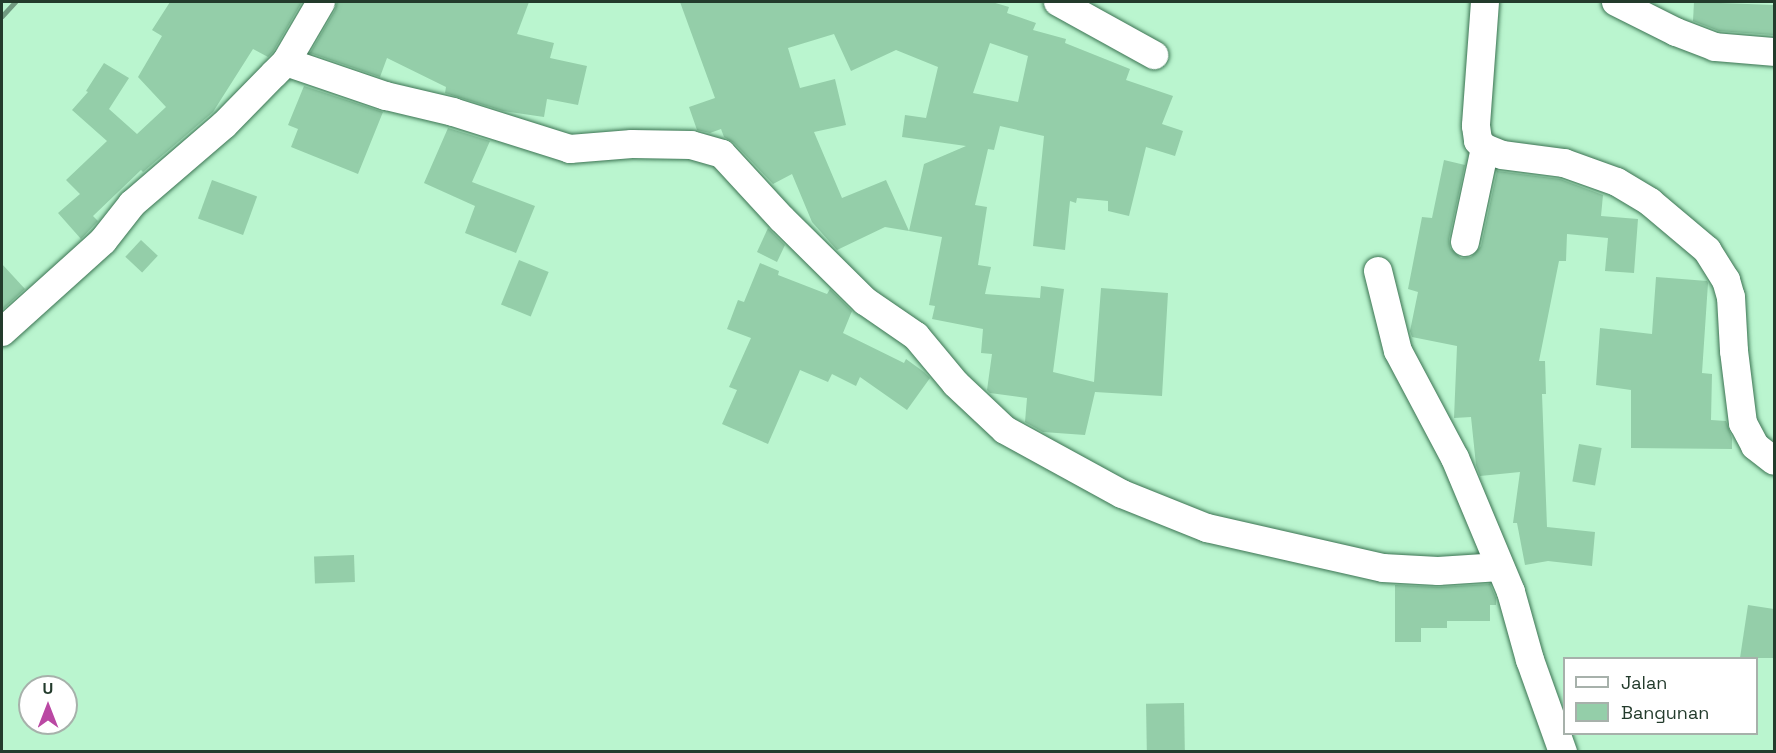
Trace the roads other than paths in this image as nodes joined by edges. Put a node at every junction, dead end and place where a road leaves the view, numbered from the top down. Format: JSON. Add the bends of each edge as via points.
{"nodes":[{"id":1,"x":321,"y":2,"type":"edge"},
{"id":2,"x":1058,"y":2,"type":"edge"},
{"id":3,"x":1485,"y":2,"type":"edge"},
{"id":4,"x":1616,"y":2,"type":"edge"},
{"id":5,"x":1774,"y":52,"type":"edge"},
{"id":6,"x":1154,"y":56,"type":"dead end"},
{"id":7,"x":286,"y":62,"type":"junction"},
{"id":8,"x":1485,"y":148,"type":"junction"},
{"id":9,"x":1465,"y":242,"type":"dead end"},
{"id":10,"x":1378,"y":272,"type":"dead end"},
{"id":11,"x":2,"y":332,"type":"edge"},
{"id":12,"x":1774,"y":461,"type":"edge"},
{"id":13,"x":1500,"y":567,"type":"junction"},
{"id":14,"x":1563,"y":752,"type":"edge"}],
"edges":[{"from":1,"to":7,"type":"street"},
{"from":2,"to":6,"type":"street"},
{"from":3,"to":8,"type":"street","via":[[1476,126],[1478,141]]},
{"from":4,"to":5,"type":"street","via":[[1715,47]]},
{"from":7,"to":11,"type":"street","via":[[224,125],[132,204],[103,241]]},
{"from":7,"to":13,"type":"street","via":[[386,96],[453,112],[570,149],[690,145],[722,154],[865,301],[916,336],[956,384],[1005,430],[1122,494],[1207,528],[1383,568],[1438,571]]},
{"from":8,"to":9,"type":"street"},
{"from":8,"to":12,"type":"street","via":[[1502,155],[1563,163],[1617,182],[1650,202],[1707,250],[1726,280],[1731,297],[1743,423],[1755,446]]},
{"from":10,"to":13,"type":"street","via":[[1398,351],[1455,458]]},
{"from":13,"to":14,"type":"street"}]}
